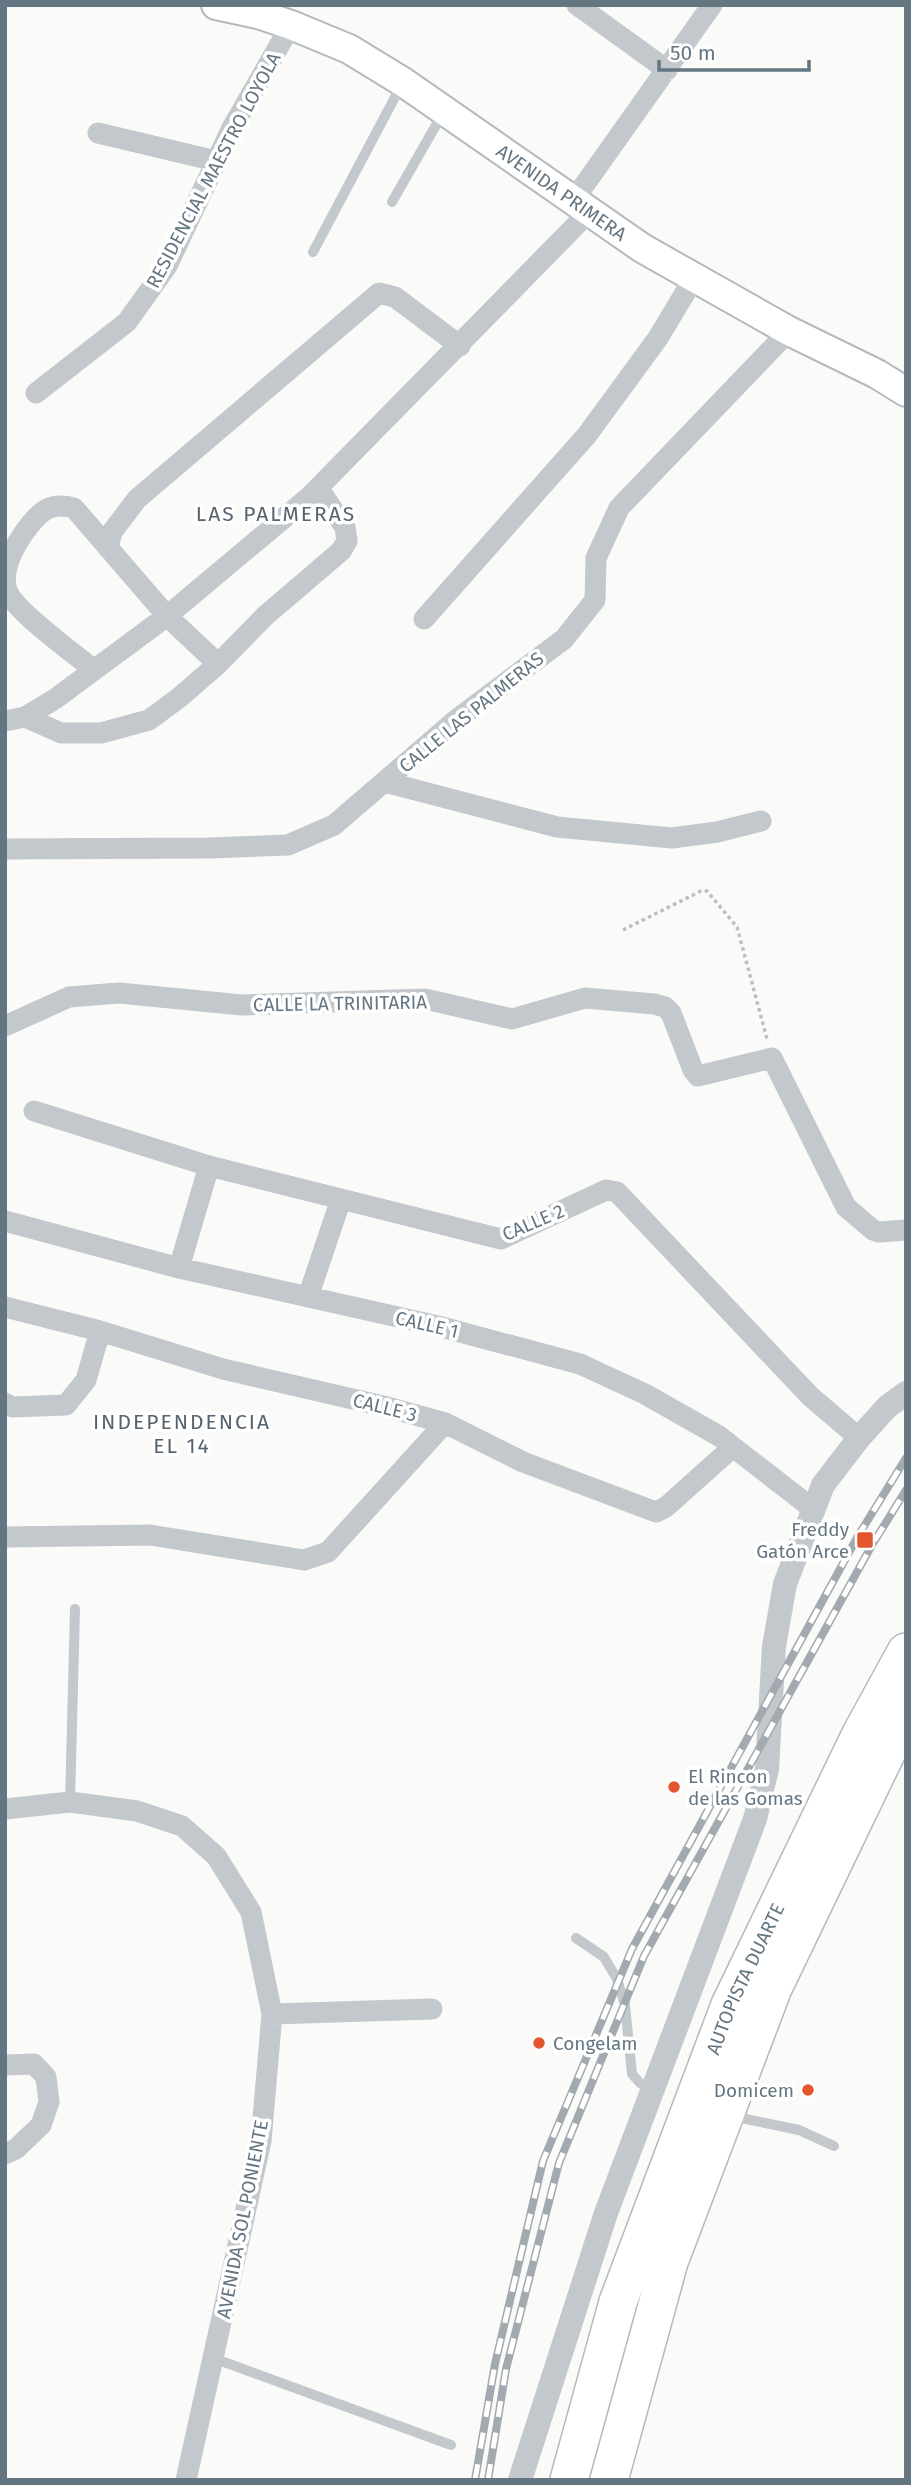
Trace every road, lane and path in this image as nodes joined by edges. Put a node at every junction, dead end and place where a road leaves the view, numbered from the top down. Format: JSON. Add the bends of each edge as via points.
{"nodes":[{"id":1,"x":216,"y":5,"type":"edge"},
{"id":2,"x":578,"y":5,"type":"edge"},
{"id":3,"x":712,"y":5,"type":"edge"},
{"id":4,"x":291,"y":25,"type":"junction"},
{"id":5,"x":667,"y":70,"type":"junction"},
{"id":6,"x":403,"y":82,"type":"junction"},
{"id":7,"x":444,"y":111,"type":"junction"},
{"id":8,"x":98,"y":133,"type":"dead end"},
{"id":9,"x":216,"y":161,"type":"junction"},
{"id":10,"x":392,"y":202,"type":"dead end"},
{"id":11,"x":581,"y":206,"type":"junction"},
{"id":12,"x":313,"y":252,"type":"dead end"},
{"id":13,"x":694,"y":278,"type":"junction"},
{"id":14,"x":789,"y":331,"type":"junction"},
{"id":15,"x":460,"y":345,"type":"junction"},
{"id":16,"x":906,"y":392,"type":"edge"},
{"id":17,"x":36,"y":393,"type":"dead end"},
{"id":18,"x":318,"y":488,"type":"junction"},
{"id":19,"x":108,"y":548,"type":"junction"},
{"id":20,"x":167,"y":615,"type":"junction"},
{"id":21,"x":424,"y":619,"type":"dead end"},
{"id":22,"x":218,"y":664,"type":"junction"},
{"id":23,"x":94,"y":670,"type":"junction"},
{"id":24,"x":15,"y":719,"type":"edge"},
{"id":25,"x":385,"y":782,"type":"junction"},
{"id":26,"x":761,"y":821,"type":"dead end"},
{"id":27,"x":5,"y":849,"type":"edge"},
{"id":28,"x":623,"y":930,"type":"dead end"},
{"id":29,"x":5,"y":1026,"type":"edge"},
{"id":30,"x":772,"y":1058,"type":"junction"},
{"id":31,"x":34,"y":1111,"type":"dead end"},
{"id":32,"x":209,"y":1167,"type":"junction"},
{"id":33,"x":341,"y":1199,"type":"junction"},
{"id":34,"x":5,"y":1221,"type":"edge"},
{"id":35,"x":906,"y":1230,"type":"edge"},
{"id":36,"x":180,"y":1268,"type":"junction"},
{"id":37,"x":308,"y":1297,"type":"junction"},
{"id":38,"x":5,"y":1307,"type":"edge"},
{"id":39,"x":100,"y":1331,"type":"junction"},
{"id":40,"x":906,"y":1393,"type":"edge"},
{"id":41,"x":5,"y":1403,"type":"edge"},
{"id":42,"x":445,"y":1423,"type":"junction"},
{"id":43,"x":859,"y":1438,"type":"junction"},
{"id":44,"x":733,"y":1447,"type":"junction"},
{"id":45,"x":813,"y":1509,"type":"junction"},
{"id":46,"x":5,"y":1536,"type":"edge"},
{"id":47,"x":75,"y":1609,"type":"dead end"},
{"id":48,"x":906,"y":1652,"type":"edge"},
{"id":49,"x":906,"y":1712,"type":"edge"},
{"id":50,"x":70,"y":1802,"type":"junction"},
{"id":51,"x":5,"y":1809,"type":"edge"},
{"id":52,"x":576,"y":1938,"type":"dead end"},
{"id":53,"x":432,"y":2009,"type":"dead end"},
{"id":54,"x":272,"y":2014,"type":"junction"},
{"id":55,"x":5,"y":2065,"type":"edge"},
{"id":56,"x":653,"y":2092,"type":"junction"},
{"id":57,"x":726,"y":2112,"type":"junction"},
{"id":58,"x":834,"y":2146,"type":"dead end"},
{"id":59,"x":9,"y":2156,"type":"edge"},
{"id":60,"x":213,"y":2358,"type":"junction"},
{"id":61,"x":451,"y":2445,"type":"dead end"},
{"id":62,"x":186,"y":2480,"type":"edge"},
{"id":63,"x":520,"y":2480,"type":"edge"},
{"id":64,"x":569,"y":2480,"type":"edge"},
{"id":65,"x":609,"y":2480,"type":"edge"}],
"edges":[{"from":1,"to":4,"type":"main road","name":"AVENIDA PRIMERA"},
{"from":2,"to":5,"type":"street"},
{"from":3,"to":5,"type":"street"},
{"from":4,"to":6,"type":"main road","name":"AVENIDA PRIMERA","via":[[349,49]]},
{"from":4,"to":9,"type":"street","name":"RESIDENCIAL MAESTRO LOYOLA"},
{"from":5,"to":11,"type":"street"},
{"from":6,"to":7,"type":"main road","name":"AVENIDA PRIMERA"},
{"from":6,"to":12,"type":"lane"},
{"from":7,"to":10,"type":"lane"},
{"from":7,"to":11,"type":"main road","name":"AVENIDA PRIMERA"},
{"from":8,"to":9,"type":"street"},
{"from":9,"to":17,"type":"street","name":"RESIDENCIAL MAESTRO LOYOLA","via":[[167,266],[127,322]]},
{"from":11,"to":13,"type":"main road","name":"AVENIDA PRIMERA"},
{"from":11,"to":15,"type":"street"},
{"from":13,"to":14,"type":"main road","name":"AVENIDA PRIMERA"},
{"from":13,"to":21,"type":"street","via":[[658,338],[587,435]]},
{"from":14,"to":16,"type":"main road","name":"AVENIDA PRIMERA"},
{"from":14,"to":25,"type":"street","name":"CALLE LAS PALMERAS","via":[[619,508],[596,558],[595,600],[564,639],[456,720]]},
{"from":15,"to":18,"type":"street"},
{"from":15,"to":19,"type":"street","via":[[394,297],[379,293],[137,499],[112,532]]},
{"from":18,"to":20,"type":"street"},
{"from":18,"to":22,"type":"street","via":[[345,527],[347,541]]},
{"from":19,"to":20,"type":"street"},
{"from":19,"to":23,"type":"street","via":[[74,508],[61,504],[39,512],[16,543],[6,572],[6,589],[13,601]]},
{"from":20,"to":22,"type":"street"},
{"from":20,"to":23,"type":"street"},
{"from":22,"to":24,"type":"street","via":[[149,720],[101,733],[61,733]]},
{"from":23,"to":24,"type":"street","via":[[55,699]]},
{"from":25,"to":26,"type":"street","via":[[558,827],[672,838]]},
{"from":25,"to":27,"type":"street","name":"CALLE LAS PALMERAS","via":[[334,825],[288,845]]},
{"from":28,"to":30,"type":"path","via":[[707,891],[737,927]]},
{"from":29,"to":30,"type":"street","name":"CALLE LA TRINITARIA","via":[[69,997],[120,993],[242,1005],[425,999],[512,1019],[585,998],[665,1007],[698,1076]]},
{"from":30,"to":35,"type":"street","via":[[846,1207],[873,1230]]},
{"from":31,"to":32,"type":"street","name":"CALLE 2"},
{"from":32,"to":33,"type":"street","name":"CALLE 2"},
{"from":32,"to":36,"type":"street"},
{"from":33,"to":37,"type":"street"},
{"from":33,"to":43,"type":"street","name":"CALLE 2","via":[[501,1239],[606,1190],[617,1192],[810,1396]]},
{"from":34,"to":36,"type":"street","name":"CALLE 1"},
{"from":36,"to":37,"type":"street","name":"CALLE 1"},
{"from":37,"to":44,"type":"street","name":"CALLE 1","via":[[580,1364],[645,1394]]},
{"from":38,"to":39,"type":"street","name":"CALLE 3"},
{"from":39,"to":41,"type":"street","via":[[86,1380],[66,1405],[12,1407]]},
{"from":39,"to":42,"type":"street","name":"CALLE 3","via":[[223,1369]]},
{"from":40,"to":43,"type":"street"},
{"from":42,"to":44,"type":"street","name":"CALLE 3","via":[[523,1462],[656,1511]]},
{"from":42,"to":46,"type":"street","via":[[328,1552],[304,1560],[150,1535]]},
{"from":43,"to":45,"type":"street","via":[[823,1485]]},
{"from":44,"to":45,"type":"street","name":"CALLE 1"},
{"from":45,"to":56,"type":"street","via":[[785,1584],[774,1646],[767,1769],[755,1819]]},
{"from":47,"to":50,"type":"lane"},
{"from":48,"to":64,"type":"highway","name":"AUTOPISTA DUARTE","via":[[861,1734],[730,2005],[618,2302]]},
{"from":49,"to":57,"type":"highway","name":"AUTOPISTA DUARTE","via":[[773,1988]]},
{"from":50,"to":51,"type":"street","name":"AVENIDA SOL PONIENTE"},
{"from":50,"to":54,"type":"street","name":"AVENIDA SOL PONIENTE","via":[[137,1811],[182,1826],[216,1856],[251,1912]]},
{"from":52,"to":56,"type":"lane","via":[[604,1957],[617,1979],[625,2005],[632,2074]]},
{"from":53,"to":54,"type":"street"},
{"from":54,"to":60,"type":"street","name":"AVENIDA SOL PONIENTE","via":[[261,2141]]},
{"from":55,"to":59,"type":"street","via":[[34,2064],[46,2077],[49,2102],[41,2125]]},
{"from":56,"to":63,"type":"street","via":[[606,2213]]},
{"from":57,"to":58,"type":"lane","via":[[799,2130]]},
{"from":57,"to":65,"type":"highway","name":"AUTOPISTA DUARTE","via":[[669,2262]]},
{"from":60,"to":61,"type":"lane"},
{"from":60,"to":62,"type":"street","name":"AVENIDA SOL PONIENTE"}]}
